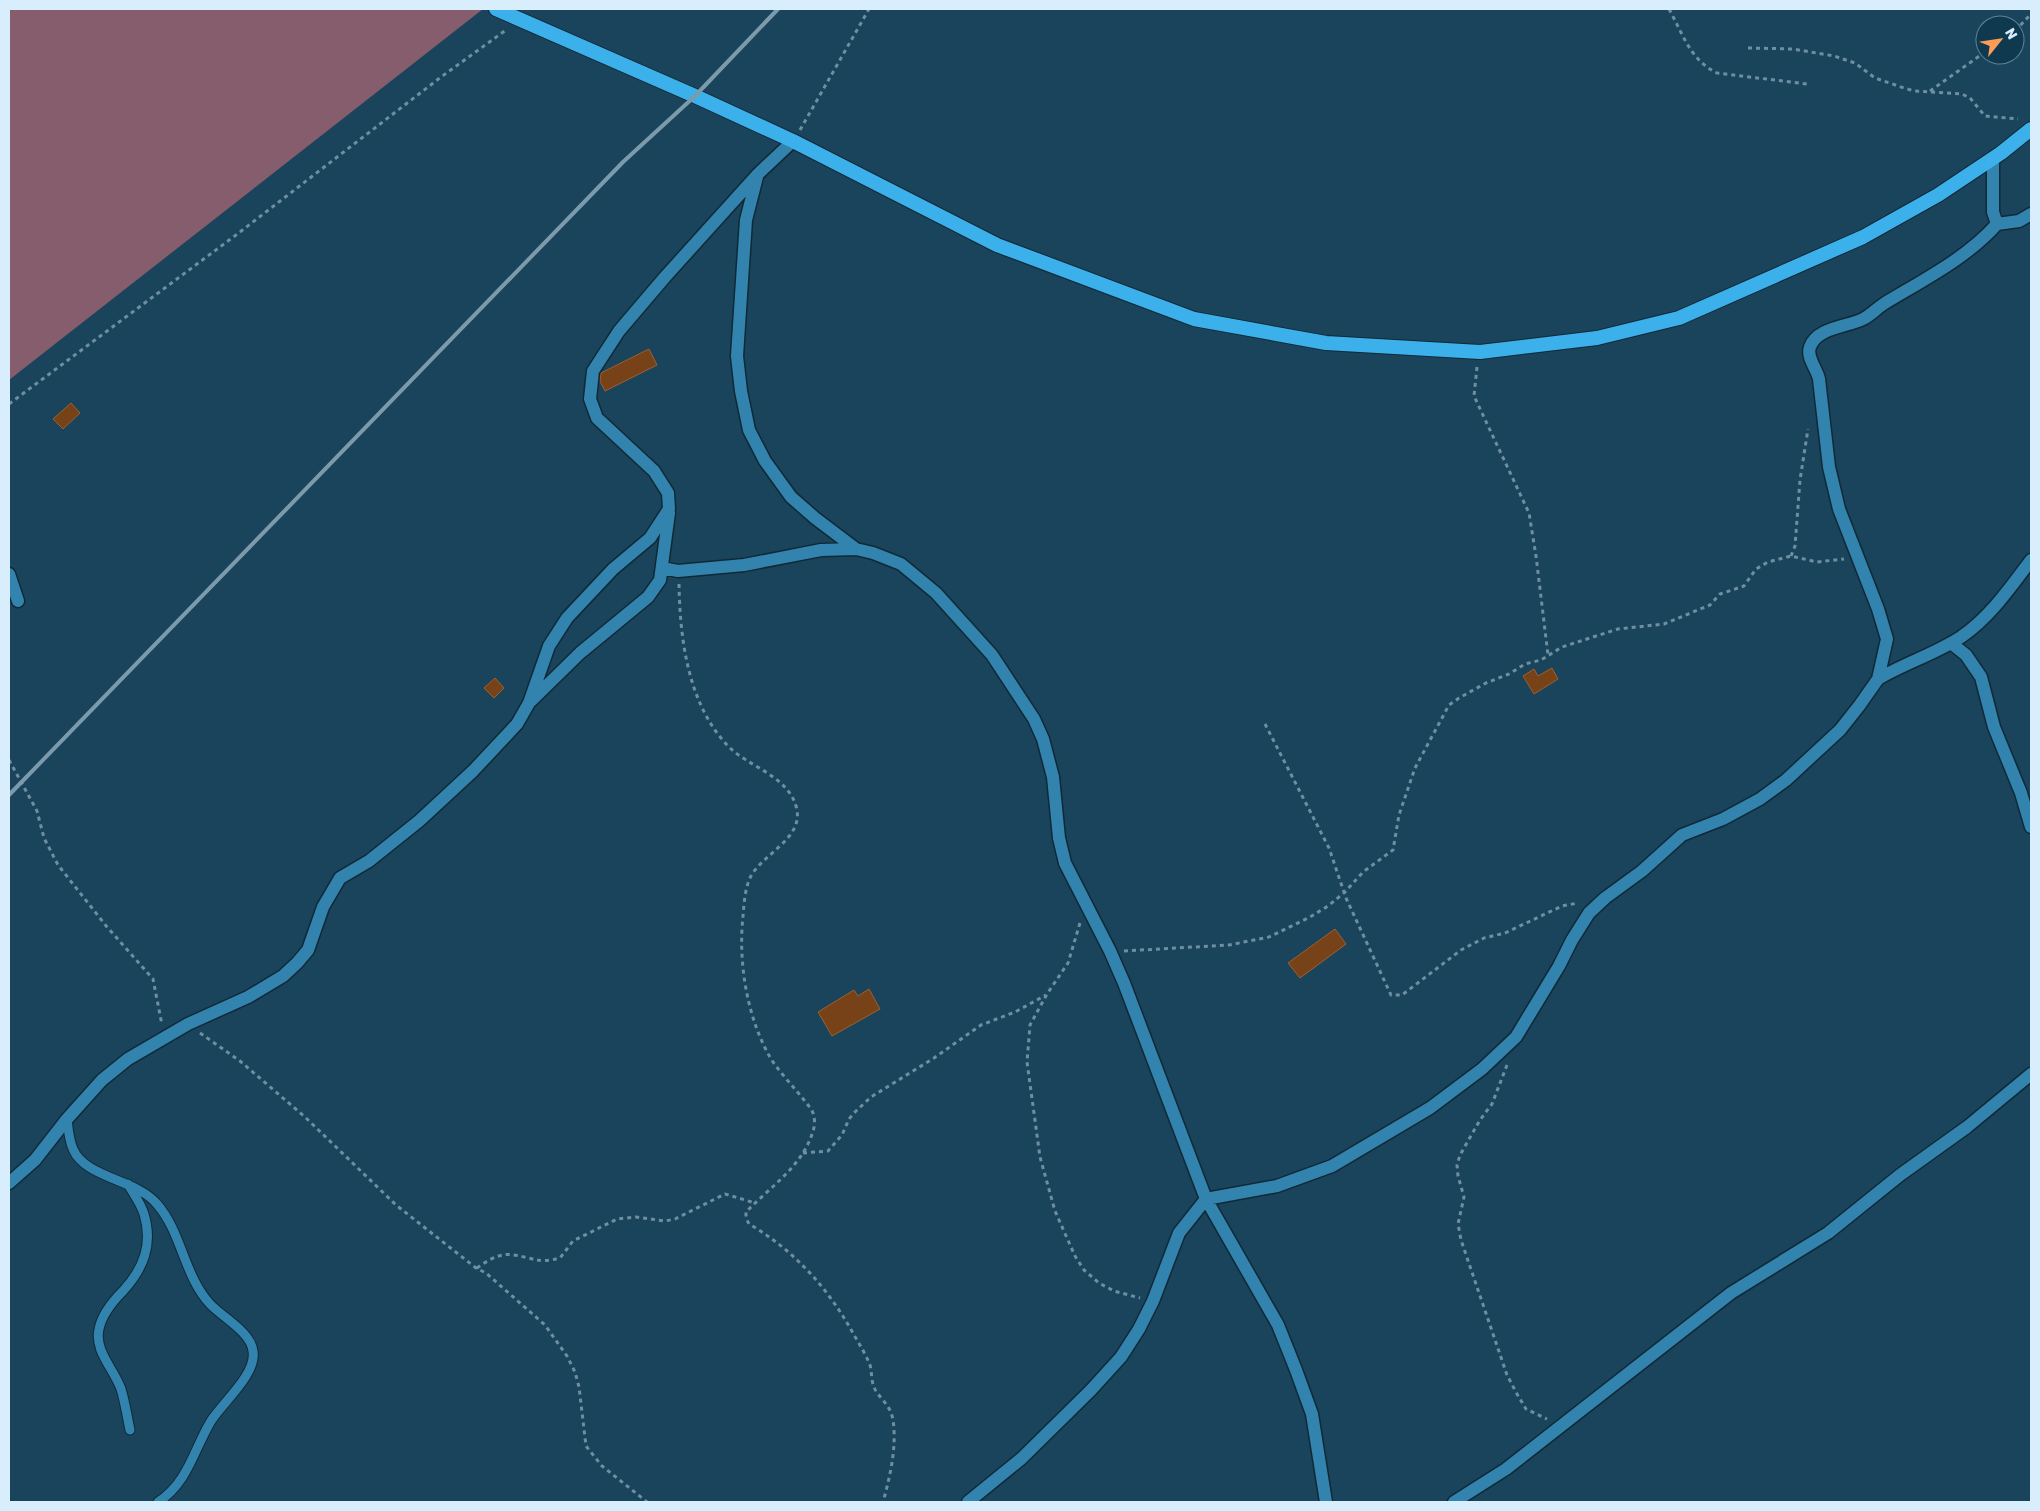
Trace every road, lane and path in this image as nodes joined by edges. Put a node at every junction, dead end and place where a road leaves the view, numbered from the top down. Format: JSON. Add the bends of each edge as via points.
{"nodes":[{"id":1,"x":496,"y":9,"type":"edge"},
{"id":2,"x":869,"y":9,"type":"edge"},
{"id":3,"x":1669,"y":9,"type":"edge"},
{"id":4,"x":521,"y":20,"type":"junction"},
{"id":5,"x":1748,"y":48,"type":"dead end"},
{"id":6,"x":1975,"y":59,"type":"edge"},
{"id":7,"x":1807,"y":84,"type":"dead end"},
{"id":8,"x":1930,"y":91,"type":"junction"},
{"id":9,"x":2028,"y":125,"type":"edge"},
{"id":10,"x":794,"y":141,"type":"junction"},
{"id":11,"x":1993,"y":159,"type":"junction"},
{"id":12,"x":758,"y":174,"type":"junction"},
{"id":13,"x":2031,"y":214,"type":"edge"},
{"id":14,"x":1997,"y":224,"type":"junction"},
{"id":15,"x":1480,"y":352,"type":"junction"},
{"id":16,"x":9,"y":404,"type":"edge"},
{"id":17,"x":1810,"y":422,"type":"dead end"},
{"id":18,"x":669,"y":509,"type":"junction"},
{"id":19,"x":856,"y":549,"type":"junction"},
{"id":20,"x":1791,"y":556,"type":"junction"},
{"id":21,"x":1859,"y":560,"type":"junction"},
{"id":22,"x":2031,"y":560,"type":"edge"},
{"id":23,"x":662,"y":568,"type":"junction"},
{"id":24,"x":678,"y":571,"type":"junction"},
{"id":25,"x":9,"y":574,"type":"edge"},
{"id":26,"x":18,"y":601,"type":"dead end"},
{"id":27,"x":1951,"y":643,"type":"junction"},
{"id":28,"x":1548,"y":655,"type":"junction"},
{"id":29,"x":1878,"y":679,"type":"junction"},
{"id":30,"x":529,"y":703,"type":"junction"},
{"id":31,"x":1265,"y":724,"type":"dead end"},
{"id":32,"x":9,"y":760,"type":"edge"},
{"id":33,"x":2031,"y":826,"type":"edge"},
{"id":34,"x":1344,"y":892,"type":"junction"},
{"id":35,"x":1084,"y":902,"type":"junction"},
{"id":36,"x":1580,"y":903,"type":"dead end"},
{"id":37,"x":1110,"y":952,"type":"junction"},
{"id":38,"x":1047,"y":994,"type":"junction"},
{"id":39,"x":188,"y":1024,"type":"junction"},
{"id":40,"x":165,"y":1037,"type":"junction"},
{"id":41,"x":1508,"y":1064,"type":"dead end"},
{"id":42,"x":2031,"y":1074,"type":"edge"},
{"id":43,"x":67,"y":1119,"type":"junction"},
{"id":44,"x":803,"y":1153,"type":"junction"},
{"id":45,"x":9,"y":1183,"type":"edge"},
{"id":46,"x":128,"y":1183,"type":"junction"},
{"id":47,"x":1206,"y":1199,"type":"junction"},
{"id":48,"x":756,"y":1203,"type":"junction"},
{"id":49,"x":476,"y":1268,"type":"junction"},
{"id":50,"x":1153,"y":1301,"type":"junction"},
{"id":51,"x":1562,"y":1425,"type":"junction"},
{"id":52,"x":130,"y":1430,"type":"dead end"},
{"id":53,"x":158,"y":1502,"type":"edge"},
{"id":54,"x":646,"y":1502,"type":"edge"},
{"id":55,"x":883,"y":1502,"type":"edge"},
{"id":56,"x":968,"y":1502,"type":"edge"},
{"id":57,"x":1326,"y":1502,"type":"edge"},
{"id":58,"x":1454,"y":1502,"type":"edge"}],
"edges":[{"from":1,"to":4,"type":"highway"},
{"from":2,"to":10,"type":"path"},
{"from":3,"to":7,"type":"path","via":[[1694,56],[1704,66],[1717,72]]},
{"from":4,"to":10,"type":"highway"},
{"from":4,"to":16,"type":"path"},
{"from":5,"to":8,"type":"path","via":[[1822,53],[1855,63],[1886,82],[1914,91]]},
{"from":6,"to":8,"type":"path"},
{"from":8,"to":9,"type":"path","via":[[1966,95],[1985,116]]},
{"from":9,"to":11,"type":"highway"},
{"from":10,"to":12,"type":"street"},
{"from":10,"to":15,"type":"highway","via":[[997,245],[1194,319],[1326,343]]},
{"from":11,"to":14,"type":"street","via":[[1993,212]]},
{"from":11,"to":15,"type":"highway","via":[[1938,195],[1863,237],[1679,318],[1597,338]]},
{"from":12,"to":18,"type":"street","via":[[619,331],[594,371],[590,400],[597,418],[654,470],[668,493]]},
{"from":12,"to":19,"type":"street","via":[[746,220],[738,356],[749,430],[765,461],[790,497]]},
{"from":13,"to":14,"type":"street","via":[[2019,221]]},
{"from":14,"to":21,"type":"street","via":[[1953,261],[1862,319],[1816,338],[1810,346],[1810,357],[1819,379],[1829,467],[1839,509]]},
{"from":15,"to":28,"type":"path","via":[[1474,396],[1529,513]]},
{"from":17,"to":20,"type":"path","via":[[1801,472],[1797,533]]},
{"from":18,"to":23,"type":"street"},
{"from":18,"to":30,"type":"street","via":[[650,538],[613,569],[567,618],[549,646]]},
{"from":19,"to":24,"type":"street","via":[[821,550],[744,565]]},
{"from":19,"to":35,"type":"street","via":[[901,564],[936,593],[992,655],[1034,719],[1043,738],[1053,777],[1065,863]]},
{"from":20,"to":21,"type":"path","via":[[1817,562]]},
{"from":20,"to":28,"type":"path","via":[[1762,565],[1744,586],[1720,594],[1710,605],[1664,624],[1618,630],[1562,647]]},
{"from":21,"to":29,"type":"street","via":[[1888,640]]},
{"from":22,"to":27,"type":"street","via":[[1995,607]]},
{"from":23,"to":24,"type":"street"},
{"from":23,"to":30,"type":"street","via":[[660,580],[648,598],[580,653]]},
{"from":24,"to":44,"type":"path","via":[[680,618],[688,665],[699,701],[728,746],[783,785],[797,809],[794,828],[750,877],[743,915],[742,962],[755,1025],[762,1041],[780,1071],[813,1112],[814,1130]]},
{"from":25,"to":26,"type":"street"},
{"from":27,"to":29,"type":"street"},
{"from":27,"to":33,"type":"street","via":[[1966,655],[1981,677],[1994,726]]},
{"from":28,"to":34,"type":"path","via":[[1486,683],[1449,705],[1415,768],[1399,815],[1393,850],[1363,872]]},
{"from":29,"to":47,"type":"street","via":[[1840,730],[1786,780],[1740,811],[1682,835],[1589,913],[1516,1036],[1482,1069],[1430,1108],[1332,1166],[1277,1186]]},
{"from":30,"to":39,"type":"street","via":[[512,730],[473,771],[394,842],[340,878],[323,906],[308,950],[297,963],[283,976],[248,997]]},
{"from":31,"to":34,"type":"path","via":[[1329,848]]},
{"from":32,"to":40,"type":"path","via":[[37,810],[44,838],[58,865],[153,979]]},
{"from":34,"to":36,"type":"path","via":[[1388,989],[1391,995],[1396,996],[1402,995],[1461,950],[1484,938],[1505,933],[1562,906]]},
{"from":34,"to":37,"type":"path","via":[[1310,917],[1269,937],[1229,945]]},
{"from":35,"to":37,"type":"street"},
{"from":35,"to":38,"type":"path","via":[[1068,963]]},
{"from":37,"to":47,"type":"street"},
{"from":38,"to":44,"type":"path","via":[[1015,1012],[981,1025],[871,1097],[828,1150]]},
{"from":38,"to":50,"type":"path","via":[[1030,1025],[1027,1062],[1040,1157],[1055,1211],[1075,1256],[1098,1283],[1114,1291]]},
{"from":39,"to":40,"type":"street"},
{"from":39,"to":49,"type":"path","via":[[240,1061],[305,1117],[396,1205]]},
{"from":40,"to":43,"type":"street","via":[[128,1059]]},
{"from":41,"to":51,"type":"path","via":[[1492,1104],[1460,1155],[1458,1176],[1464,1197],[1458,1224],[1507,1375],[1526,1408]]},
{"from":42,"to":51,"type":"street","via":[[1967,1127],[1828,1232],[1731,1293]]},
{"from":43,"to":45,"type":"street","via":[[35,1160]]},
{"from":43,"to":46,"type":"lane","via":[[72,1149],[80,1160]]},
{"from":44,"to":48,"type":"path"},
{"from":46,"to":52,"type":"lane","via":[[144,1213],[148,1239],[145,1260],[110,1306],[99,1328],[98,1340],[120,1388]]},
{"from":46,"to":53,"type":"lane","via":[[148,1194],[158,1205],[194,1283],[210,1304],[247,1338],[254,1351],[249,1373],[211,1421],[183,1477]]},
{"from":47,"to":50,"type":"street","via":[[1178,1233]]},
{"from":47,"to":57,"type":"street","via":[[1287,1345],[1312,1414]]},
{"from":48,"to":49,"type":"path","via":[[725,1194],[670,1220],[617,1219],[573,1241],[560,1258],[544,1262],[504,1255]]},
{"from":48,"to":55,"type":"path","via":[[746,1212],[749,1224],[784,1247],[834,1301],[865,1354],[875,1388],[891,1412],[894,1439]]},
{"from":49,"to":54,"type":"path","via":[[500,1284],[545,1325],[575,1372],[586,1446],[602,1466]]},
{"from":50,"to":56,"type":"street","via":[[1140,1329],[1121,1357],[1091,1390],[1022,1458]]},
{"from":51,"to":58,"type":"street","via":[[1506,1469]]}]}
